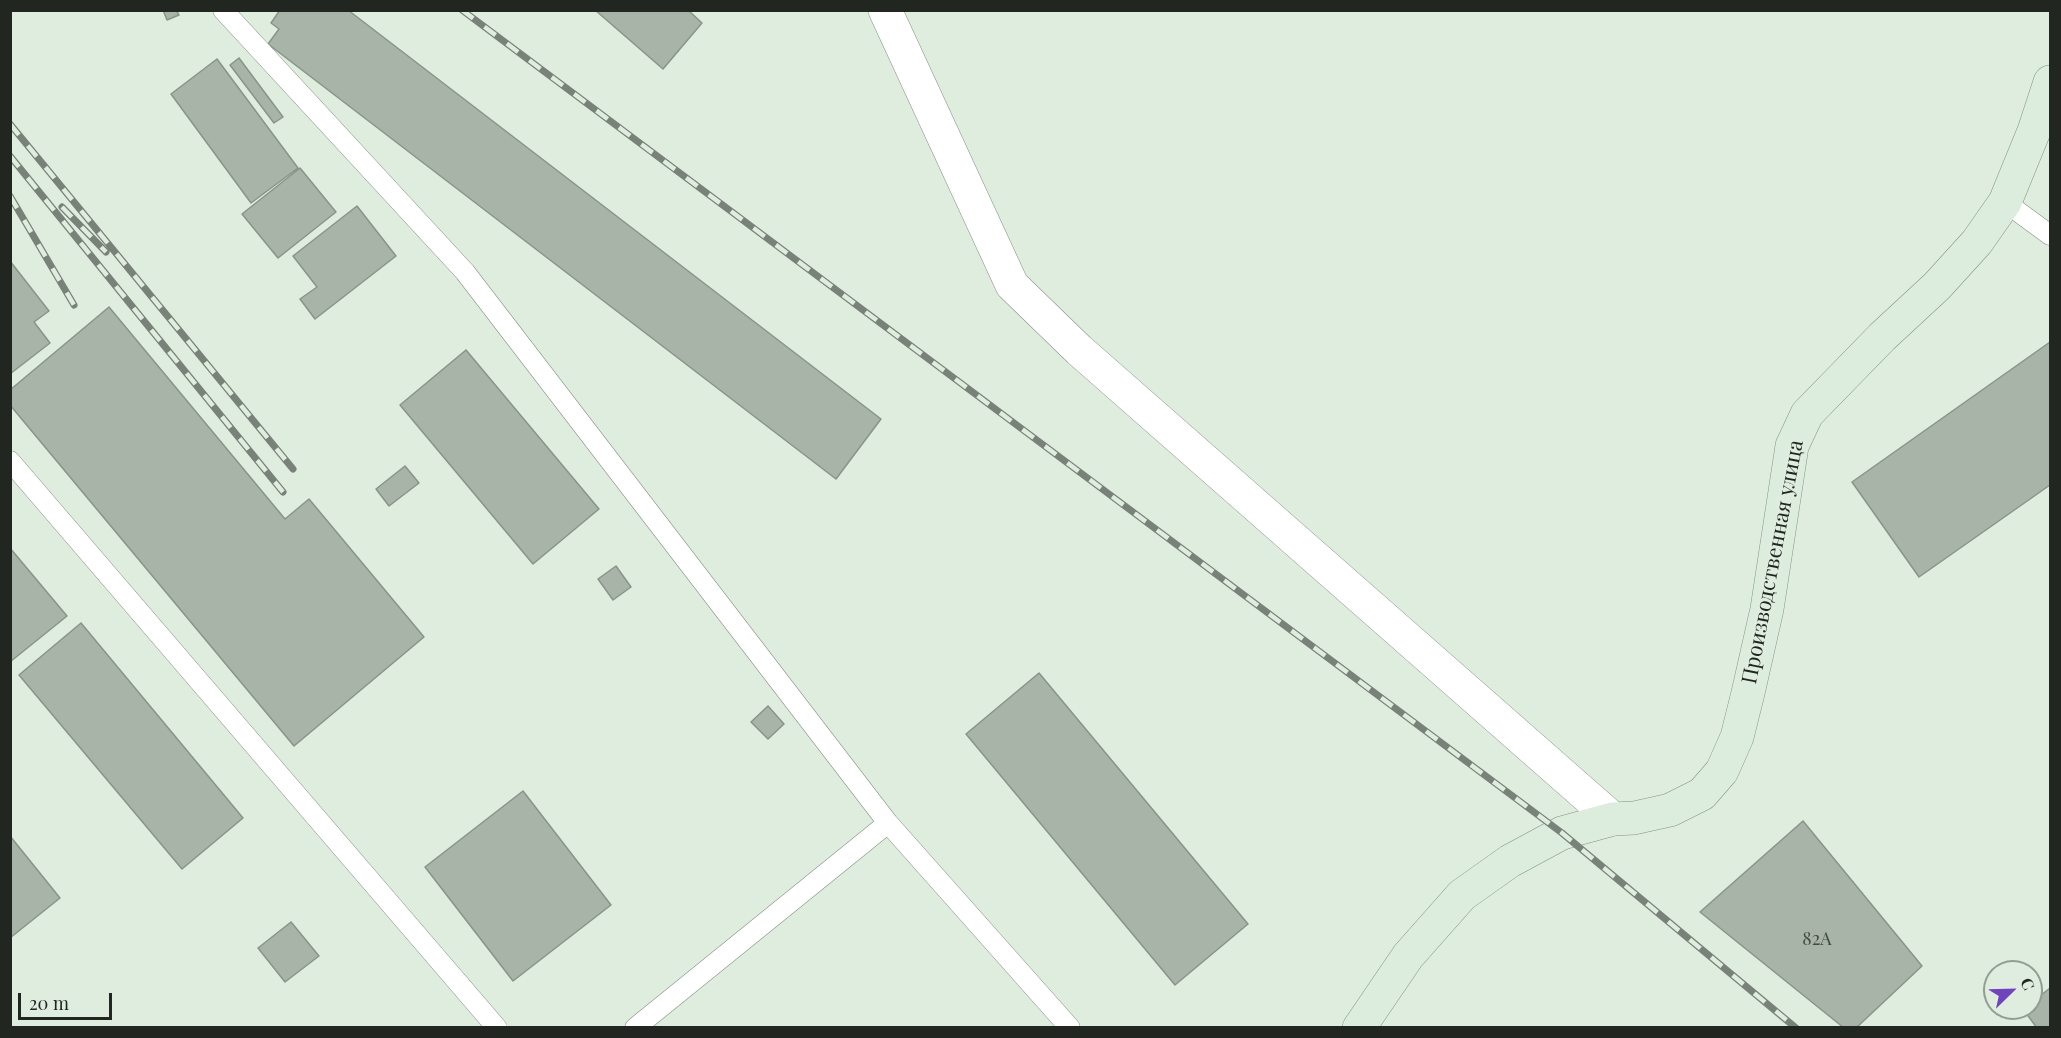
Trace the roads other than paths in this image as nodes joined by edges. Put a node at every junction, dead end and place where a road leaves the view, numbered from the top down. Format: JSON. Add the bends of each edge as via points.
{"nodes":[{"id":1,"x":223,"y":10,"type":"edge"},
{"id":2,"x":885,"y":10,"type":"edge"},
{"id":3,"x":2050,"y":82,"type":"edge"},
{"id":4,"x":2005,"y":202,"type":"junction"},
{"id":5,"x":2050,"y":235,"type":"edge"},
{"id":6,"x":10,"y":461,"type":"edge"},
{"id":7,"x":1613,"y":819,"type":"junction"},
{"id":8,"x":888,"y":823,"type":"junction"},
{"id":9,"x":497,"y":1028,"type":"edge"},
{"id":10,"x":635,"y":1028,"type":"edge"},
{"id":11,"x":1070,"y":1028,"type":"edge"},
{"id":12,"x":1359,"y":1028,"type":"edge"}],
"edges":[{"from":1,"to":8,"type":"lane","via":[[465,272]]},
{"from":2,"to":7,"type":"street","via":[[1012,285],[1079,350]]},
{"from":3,"to":4,"type":"street","name":"Производственная улица"},
{"from":4,"to":5,"type":"lane"},
{"from":4,"to":7,"type":"street","name":"Производственная улица","via":[[1977,242],[1937,286],[1807,414],[1792,446],[1767,609],[1748,693],[1737,737],[1722,771],[1702,794],[1670,810]]},
{"from":6,"to":9,"type":"lane"},
{"from":7,"to":12,"type":"street","name":"Производственная улица","via":[[1562,833],[1510,861],[1462,895],[1408,956]]},
{"from":8,"to":10,"type":"lane"},
{"from":8,"to":11,"type":"lane"}]}
